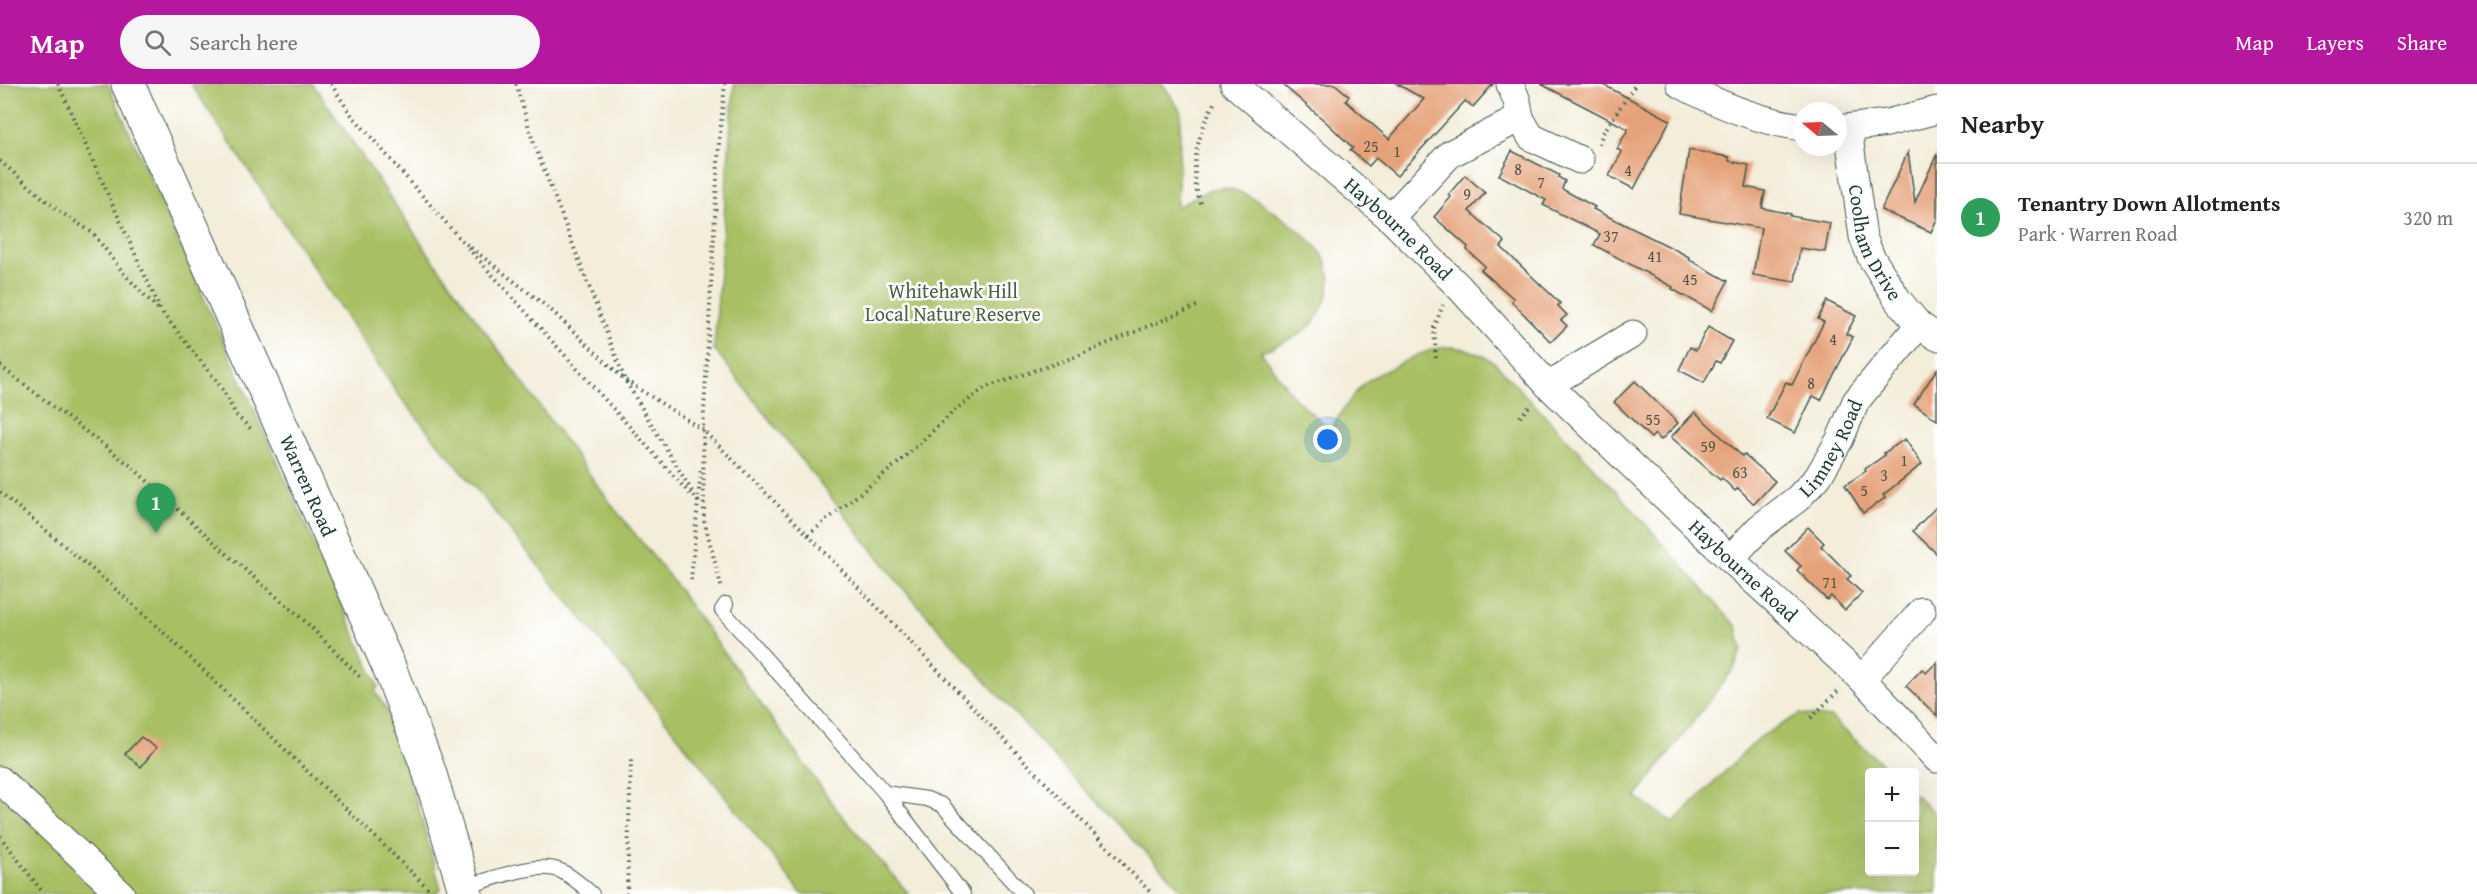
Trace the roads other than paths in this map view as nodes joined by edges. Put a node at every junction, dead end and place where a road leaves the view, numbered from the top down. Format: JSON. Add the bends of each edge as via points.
{"nodes":[{"id":1,"x":128,"y":84,"type":"edge"},
{"id":2,"x":1510,"y":84,"type":"edge"},
{"id":3,"x":1680,"y":84,"type":"edge"},
{"id":4,"x":1232,"y":87,"type":"edge"},
{"id":5,"x":1937,"y":110,"type":"edge"},
{"id":6,"x":1520,"y":118,"type":"junction"},
{"id":7,"x":1793,"y":125,"type":"edge"},
{"id":8,"x":1847,"y":128,"type":"edge"},
{"id":9,"x":1847,"y":151,"type":"edge"},
{"id":10,"x":1580,"y":160,"type":"road end"},
{"id":11,"x":1390,"y":218,"type":"junction"},
{"id":12,"x":1928,"y":331,"type":"edge"},
{"id":13,"x":1633,"y":334,"type":"dead end"},
{"id":14,"x":1548,"y":385,"type":"junction"},
{"id":15,"x":1730,"y":559,"type":"junction"},
{"id":16,"x":726,"y":604,"type":"road end"},
{"id":17,"x":1922,"y":611,"type":"dead end"},
{"id":18,"x":1862,"y":678,"type":"junction"},
{"id":19,"x":1937,"y":759,"type":"edge"},
{"id":20,"x":0,"y":780,"type":"edge"},
{"id":21,"x":885,"y":793,"type":"junction"},
{"id":22,"x":455,"y":892,"type":"edge"},
{"id":23,"x":121,"y":894,"type":"edge"},
{"id":24,"x":592,"y":894,"type":"edge"},
{"id":25,"x":963,"y":894,"type":"edge"},
{"id":26,"x":1024,"y":894,"type":"edge"}],
"edges":[{"from":1,"to":22,"type":"street","name":"Warren Road","via":[[389,668],[429,771]]},
{"from":2,"to":6,"type":"street"},
{"from":3,"to":7,"type":"street","via":[[1719,105]]},
{"from":4,"to":11,"type":"street","name":"Haybourne Road"},
{"from":5,"to":8,"type":"street"},
{"from":6,"to":10,"type":"street","via":[[1532,136]]},
{"from":6,"to":11,"type":"street","via":[[1450,154]]},
{"from":9,"to":12,"type":"street","name":"Coolham Drive","via":[[1863,237],[1877,269]]},
{"from":11,"to":14,"type":"street","name":"Haybourne Road"},
{"from":12,"to":15,"type":"street","name":"Limney Road","via":[[1898,348],[1856,401],[1818,477]]},
{"from":13,"to":14,"type":"street"},
{"from":14,"to":15,"type":"street","name":"Haybourne Road"},
{"from":15,"to":18,"type":"street","name":"Haybourne Road"},
{"from":16,"to":21,"type":"lane","via":[[722,610]]},
{"from":17,"to":18,"type":"street"},
{"from":18,"to":19,"type":"street","name":"Haybourne Road"},
{"from":20,"to":23,"type":"street"},
{"from":21,"to":25,"type":"lane"},
{"from":21,"to":26,"type":"lane","via":[[942,805]]},
{"from":22,"to":24,"type":"lane","via":[[530,869],[550,868],[568,875]]}]}
